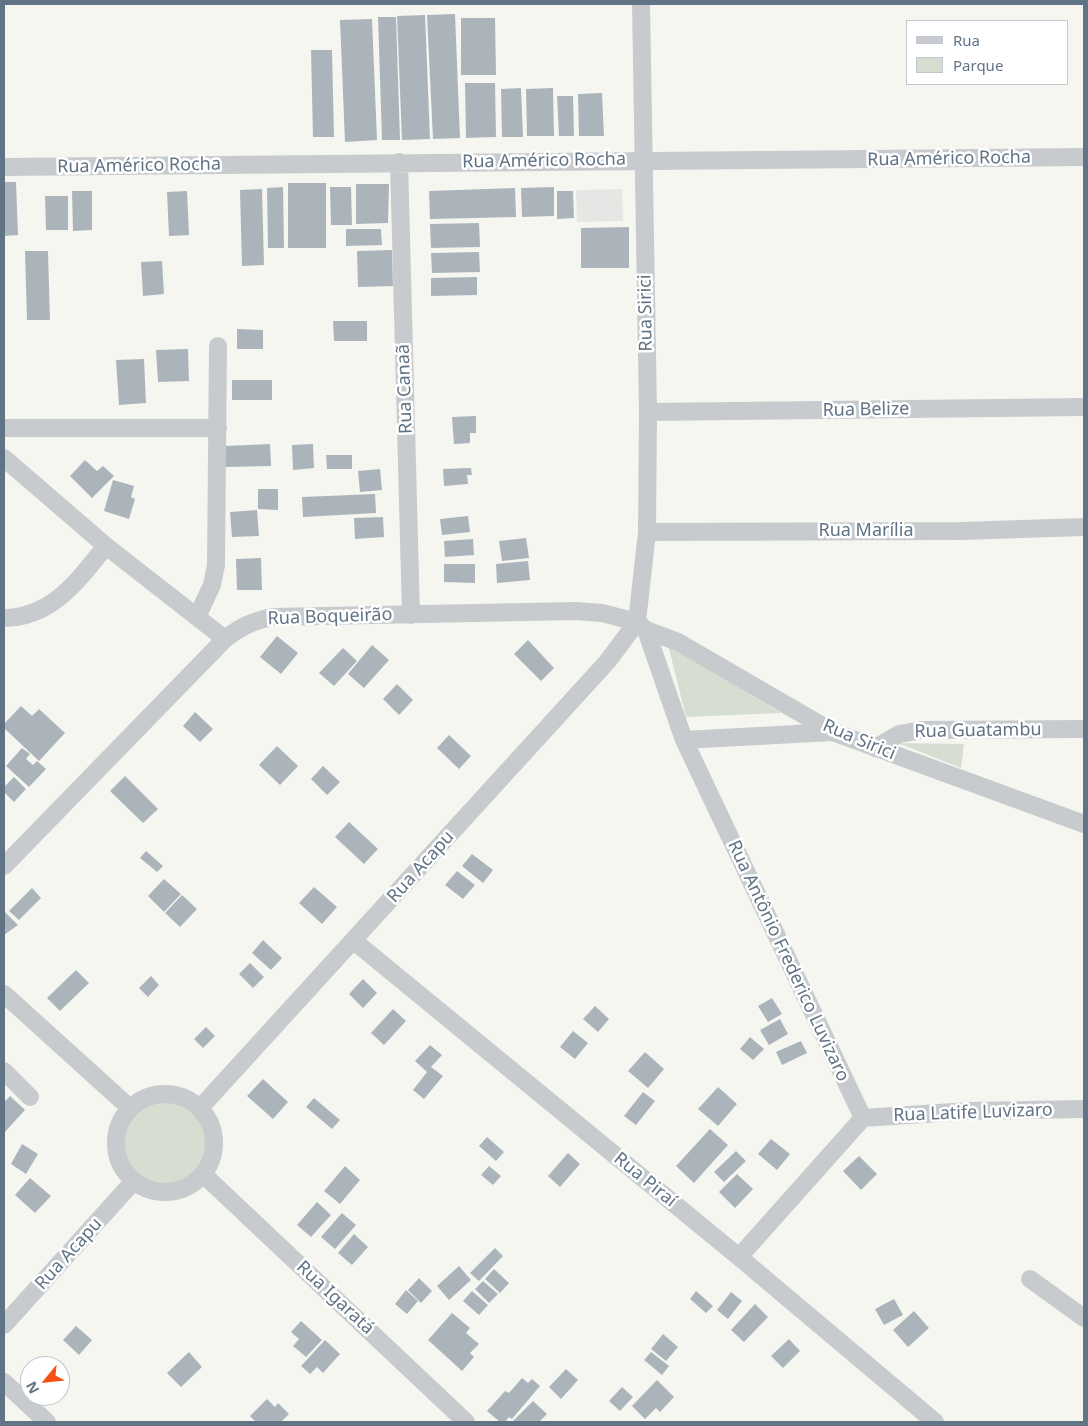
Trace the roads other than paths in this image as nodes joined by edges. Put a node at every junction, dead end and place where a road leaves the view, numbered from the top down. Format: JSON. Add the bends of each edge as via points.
{"nodes":[{"id":1,"x":641,"y":4,"type":"edge"},
{"id":2,"x":1084,"y":157,"type":"edge"},
{"id":3,"x":643,"y":160,"type":"junction"},
{"id":4,"x":398,"y":162,"type":"junction"},
{"id":5,"x":4,"y":167,"type":"edge"},
{"id":6,"x":218,"y":346,"type":"dead end"},
{"id":7,"x":1084,"y":407,"type":"edge"},
{"id":8,"x":648,"y":412,"type":"junction"},
{"id":9,"x":4,"y":428,"type":"edge"},
{"id":10,"x":218,"y":428,"type":"junction"},
{"id":11,"x":4,"y":458,"type":"edge"},
{"id":12,"x":22,"y":473,"type":"junction"},
{"id":13,"x":4,"y":474,"type":"edge"},
{"id":14,"x":1084,"y":527,"type":"edge"},
{"id":15,"x":647,"y":532,"type":"junction"},
{"id":16,"x":106,"y":546,"type":"junction"},
{"id":17,"x":411,"y":615,"type":"junction"},
{"id":18,"x":197,"y":617,"type":"junction"},
{"id":19,"x":4,"y":618,"type":"edge"},
{"id":20,"x":641,"y":626,"type":"junction"},
{"id":21,"x":225,"y":640,"type":"junction"},
{"id":22,"x":1084,"y":729,"type":"edge"},
{"id":23,"x":833,"y":732,"type":"junction"},
{"id":24,"x":684,"y":740,"type":"junction"},
{"id":25,"x":876,"y":748,"type":"junction"},
{"id":26,"x":1084,"y":824,"type":"edge"},
{"id":27,"x":4,"y":866,"type":"edge"},
{"id":28,"x":354,"y":941,"type":"junction"},
{"id":29,"x":7,"y":1004,"type":"edge"},
{"id":30,"x":4,"y":1071,"type":"edge"},
{"id":31,"x":30,"y":1097,"type":"dead end"},
{"id":32,"x":130,"y":1108,"type":"junction"},
{"id":33,"x":200,"y":1108,"type":"junction"},
{"id":34,"x":1084,"y":1109,"type":"edge"},
{"id":35,"x":863,"y":1118,"type":"junction"},
{"id":36,"x":204,"y":1175,"type":"junction"},
{"id":37,"x":134,"y":1182,"type":"junction"},
{"id":38,"x":739,"y":1257,"type":"junction"},
{"id":39,"x":1030,"y":1279,"type":"dead end"},
{"id":40,"x":1084,"y":1318,"type":"edge"},
{"id":41,"x":4,"y":1325,"type":"edge"},
{"id":42,"x":4,"y":1382,"type":"edge"},
{"id":43,"x":47,"y":1422,"type":"edge"},
{"id":44,"x":466,"y":1422,"type":"edge"},
{"id":45,"x":934,"y":1422,"type":"edge"}],
"edges":[{"from":1,"to":3,"type":"street","name":"Rua Sirici"},
{"from":2,"to":3,"type":"street","name":"Rua Américo Rocha"},
{"from":3,"to":4,"type":"street","name":"Rua Américo Rocha"},
{"from":3,"to":8,"type":"street","name":"Rua Sirici"},
{"from":4,"to":5,"type":"street","name":"Rua Américo Rocha"},
{"from":4,"to":17,"type":"street","name":"Rua Canaã"},
{"from":6,"to":10,"type":"street"},
{"from":7,"to":8,"type":"street","name":"Rua Belize"},
{"from":8,"to":15,"type":"street","name":"Rua Sirici"},
{"from":9,"to":10,"type":"street"},
{"from":10,"to":18,"type":"street","via":[[216,565],[206,601]]},
{"from":11,"to":12,"type":"street"},
{"from":12,"to":13,"type":"street"},
{"from":12,"to":16,"type":"street"},
{"from":14,"to":15,"type":"street","name":"Rua Marília","via":[[961,531]]},
{"from":15,"to":20,"type":"street","name":"Rua Sirici"},
{"from":16,"to":18,"type":"street"},
{"from":16,"to":19,"type":"street","via":[[62,596],[48,607]]},
{"from":17,"to":20,"type":"street","name":"Rua Boqueirão","via":[[576,611],[602,613]]},
{"from":17,"to":21,"type":"street","name":"Rua Boqueirão","via":[[272,617],[239,628]]},
{"from":18,"to":21,"type":"street"},
{"from":20,"to":23,"type":"street","name":"Rua Sirici","via":[[678,642]]},
{"from":20,"to":24,"type":"street","name":"Rua Antônio Frederico Luvizaro"},
{"from":20,"to":28,"type":"street","name":"Rua Acapu"},
{"from":21,"to":27,"type":"street","name":"Rua Boqueirão"},
{"from":22,"to":25,"type":"street","name":"Rua Guatambu","via":[[922,730],[899,734]]},
{"from":23,"to":24,"type":"street"},
{"from":23,"to":25,"type":"street","name":"Rua Sirici"},
{"from":24,"to":35,"type":"street","name":"Rua Antônio Frederico Luvizaro"},
{"from":25,"to":26,"type":"street","name":"Rua Sirici"},
{"from":28,"to":33,"type":"street","name":"Rua Acapu"},
{"from":28,"to":38,"type":"street","name":"Rua Piraí"},
{"from":29,"to":32,"type":"street"},
{"from":30,"to":31,"type":"street"},
{"from":32,"to":33,"type":"street","via":[[149,1097],[172,1094]]},
{"from":32,"to":37,"type":"street","via":[[120,1122],[116,1138],[117,1154],[123,1169]]},
{"from":33,"to":36,"type":"street","via":[[214,1133],[215,1148]]},
{"from":34,"to":35,"type":"street","name":"Rua Latife Luvizaro","via":[[969,1111]]},
{"from":35,"to":38,"type":"street"},
{"from":36,"to":37,"type":"street","via":[[178,1192],[147,1190]]},
{"from":36,"to":44,"type":"street","name":"Rua Igaratá"},
{"from":37,"to":41,"type":"street","name":"Rua Acapu"},
{"from":38,"to":45,"type":"street","name":"Rua Piraí"},
{"from":39,"to":40,"type":"street"},
{"from":42,"to":43,"type":"street"}]}
